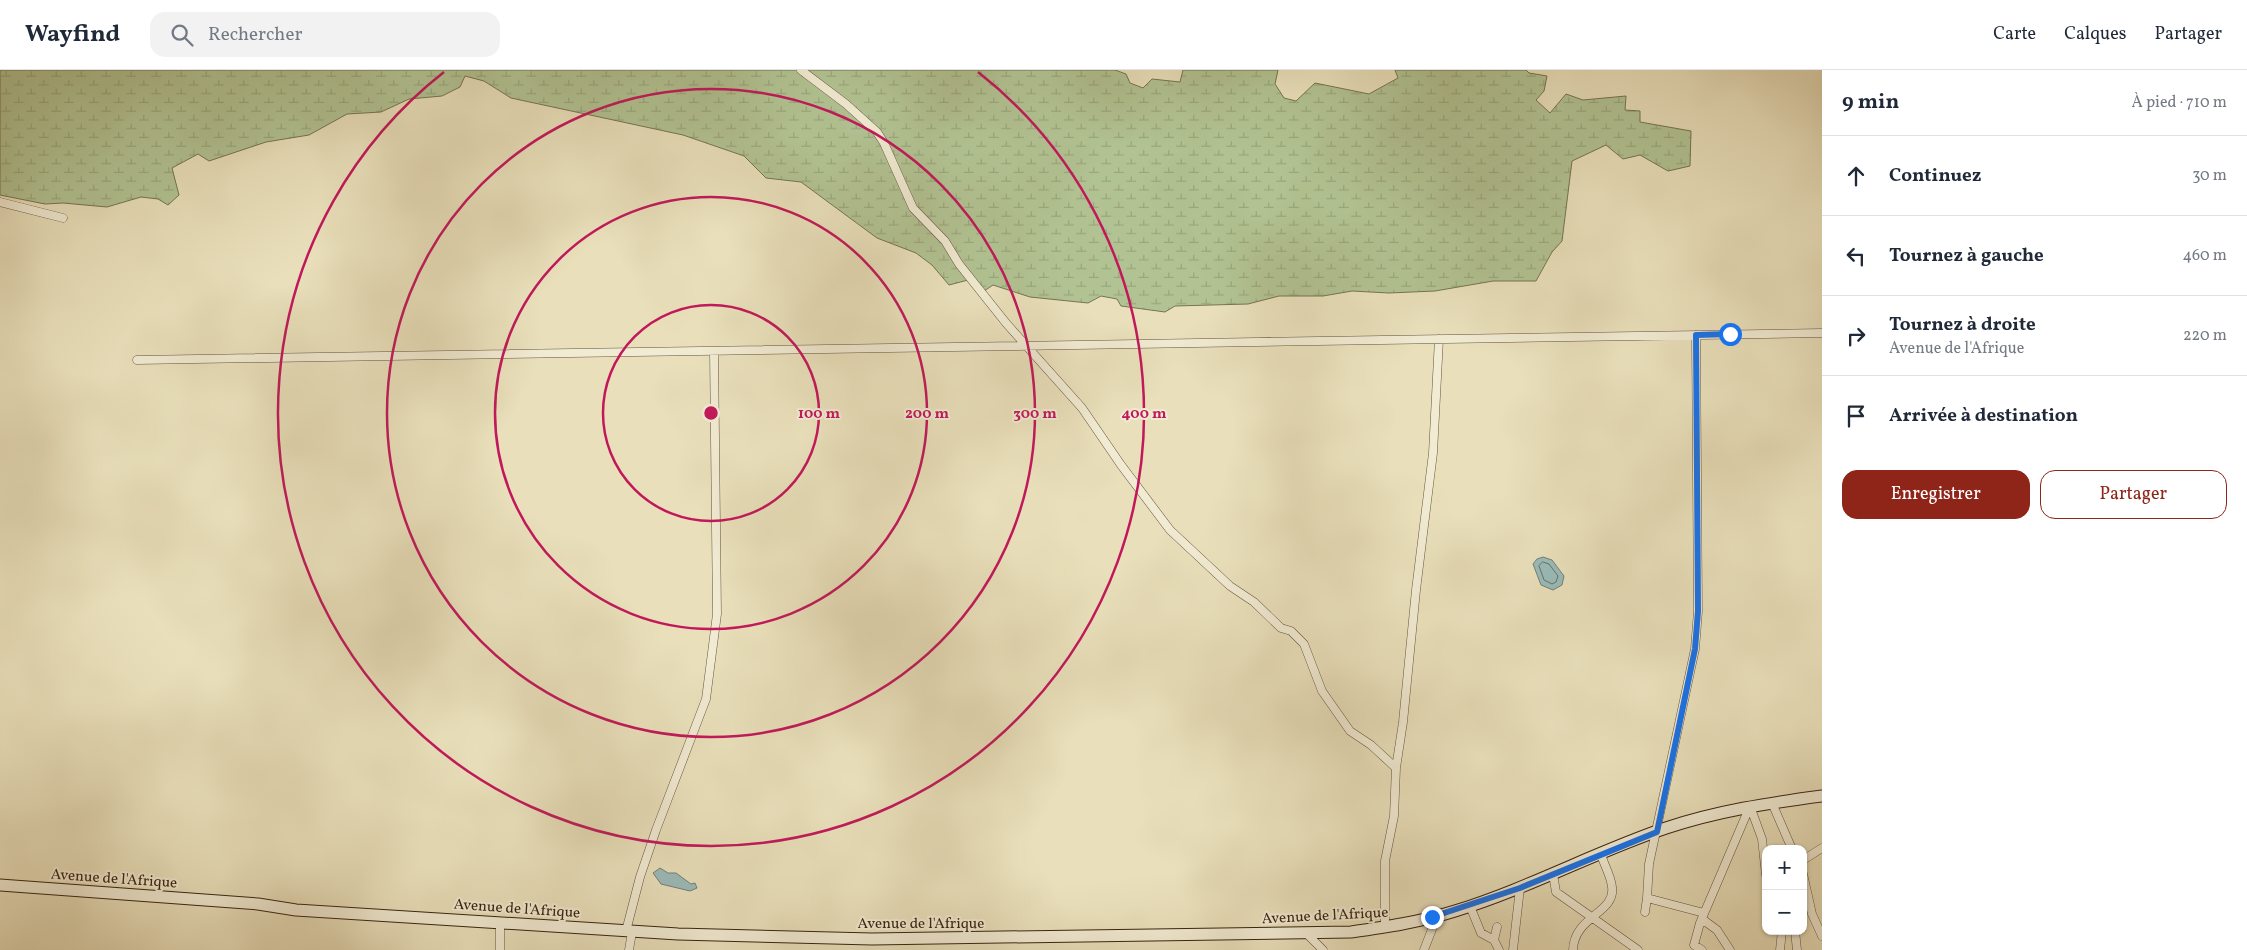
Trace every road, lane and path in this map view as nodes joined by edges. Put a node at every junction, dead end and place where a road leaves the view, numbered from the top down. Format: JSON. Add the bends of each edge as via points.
{"nodes":[{"id":1,"x":802,"y":70,"type":"edge"},
{"id":2,"x":0,"y":202,"type":"edge"},
{"id":3,"x":63,"y":218,"type":"dead end"},
{"id":4,"x":1822,"y":333,"type":"edge"},
{"id":5,"x":1696,"y":335,"type":"junction"},
{"id":6,"x":1439,"y":339,"type":"junction"},
{"id":7,"x":1028,"y":346,"type":"junction"},
{"id":8,"x":714,"y":351,"type":"junction"},
{"id":9,"x":137,"y":360,"type":"dead end"},
{"id":10,"x":1396,"y":768,"type":"junction"},
{"id":11,"x":1822,"y":796,"type":"edge"},
{"id":12,"x":1772,"y":803,"type":"junction"},
{"id":13,"x":1750,"y":806,"type":"junction"},
{"id":14,"x":1657,"y":832,"type":"junction"},
{"id":15,"x":1763,"y":845,"type":"edge"},
{"id":16,"x":1790,"y":845,"type":"edge"},
{"id":17,"x":1822,"y":848,"type":"edge"},
{"id":18,"x":1600,"y":854,"type":"junction"},
{"id":19,"x":1807,"y":857,"type":"edge"},
{"id":20,"x":1553,"y":874,"type":"junction"},
{"id":21,"x":0,"y":885,"type":"edge"},
{"id":22,"x":1520,"y":888,"type":"junction"},
{"id":23,"x":1807,"y":890,"type":"edge"},
{"id":24,"x":1647,"y":898,"type":"junction"},
{"id":25,"x":1470,"y":906,"type":"junction"},
{"id":26,"x":1645,"y":912,"type":"dead end"},
{"id":27,"x":1703,"y":916,"type":"junction"},
{"id":28,"x":1432,"y":917,"type":"junction"},
{"id":29,"x":1593,"y":918,"type":"junction"},
{"id":30,"x":500,"y":922,"type":"junction"},
{"id":31,"x":1497,"y":927,"type":"dead end"},
{"id":32,"x":1385,"y":928,"type":"junction"},
{"id":33,"x":629,"y":931,"type":"junction"},
{"id":34,"x":1307,"y":934,"type":"junction"},
{"id":35,"x":1782,"y":935,"type":"edge"},
{"id":36,"x":1795,"y":935,"type":"edge"},
{"id":37,"x":1822,"y":936,"type":"edge"},
{"id":38,"x":1494,"y":940,"type":"junction"},
{"id":39,"x":500,"y":950,"type":"edge"},
{"id":40,"x":629,"y":950,"type":"edge"},
{"id":41,"x":1323,"y":950,"type":"edge"},
{"id":42,"x":1424,"y":950,"type":"edge"},
{"id":43,"x":1499,"y":950,"type":"edge"},
{"id":44,"x":1513,"y":950,"type":"edge"},
{"id":45,"x":1573,"y":950,"type":"edge"},
{"id":46,"x":1638,"y":950,"type":"edge"},
{"id":47,"x":1702,"y":950,"type":"edge"},
{"id":48,"x":1730,"y":950,"type":"edge"},
{"id":49,"x":1780,"y":950,"type":"edge"},
{"id":50,"x":1797,"y":950,"type":"edge"}],
"edges":[{"from":1,"to":7,"type":"street","via":[[877,132],[913,208],[945,240],[959,264]]},
{"from":2,"to":3,"type":"street"},
{"from":4,"to":5,"type":"street"},
{"from":5,"to":6,"type":"street"},
{"from":5,"to":14,"type":"street","via":[[1698,611],[1695,649]]},
{"from":6,"to":7,"type":"street"},
{"from":6,"to":10,"type":"street","via":[[1434,453]]},
{"from":7,"to":8,"type":"street"},
{"from":7,"to":10,"type":"street","via":[[1082,408],[1170,530],[1230,586],[1304,644],[1322,691],[1350,731]]},
{"from":8,"to":9,"type":"street"},
{"from":8,"to":33,"type":"street","via":[[717,614],[706,699],[640,877]]},
{"from":10,"to":32,"type":"street","via":[[1394,816],[1386,861]]},
{"from":11,"to":12,"type":"main road","name":"Avenue de l'Afrique"},
{"from":12,"to":13,"type":"main road","name":"Avenue de l'Afrique"},
{"from":12,"to":16,"type":"street"},
{"from":13,"to":14,"type":"main road","name":"Avenue de l'Afrique"},
{"from":13,"to":15,"type":"street"},
{"from":13,"to":27,"type":"street"},
{"from":14,"to":18,"type":"main road","name":"Avenue de l'Afrique"},
{"from":14,"to":24,"type":"street","via":[[1649,864]]},
{"from":17,"to":19,"type":"street"},
{"from":18,"to":20,"type":"main road","name":"Avenue de l'Afrique"},
{"from":18,"to":29,"type":"street","via":[[1613,890],[1610,901]]},
{"from":20,"to":22,"type":"main road","name":"Avenue de l'Afrique"},
{"from":20,"to":29,"type":"street","via":[[1556,892]]},
{"from":21,"to":30,"type":"main road","name":"Avenue de l'Afrique","via":[[258,904],[296,910]]},
{"from":22,"to":25,"type":"main road","name":"Avenue de l'Afrique"},
{"from":22,"to":44,"type":"street"},
{"from":23,"to":37,"type":"street"},
{"from":24,"to":26,"type":"street"},
{"from":24,"to":27,"type":"street"},
{"from":25,"to":28,"type":"main road","name":"Avenue de l'Afrique"},
{"from":25,"to":38,"type":"street","via":[[1481,933]]},
{"from":27,"to":47,"type":"street","via":[[1694,945]]},
{"from":27,"to":48,"type":"street","via":[[1718,930]]},
{"from":28,"to":32,"type":"main road","name":"Avenue de l'Afrique"},
{"from":28,"to":42,"type":"street","via":[[1434,924]]},
{"from":29,"to":45,"type":"street","via":[[1579,929]]},
{"from":29,"to":46,"type":"street"},
{"from":30,"to":33,"type":"main road","name":"Avenue de l'Afrique"},
{"from":30,"to":39,"type":"street"},
{"from":31,"to":38,"type":"street"},
{"from":32,"to":34,"type":"main road","name":"Avenue de l'Afrique"},
{"from":33,"to":34,"type":"main road","name":"Avenue de l'Afrique","via":[[872,939]]},
{"from":33,"to":40,"type":"street"},
{"from":34,"to":41,"type":"street"},
{"from":35,"to":49,"type":"street"},
{"from":36,"to":50,"type":"street"},
{"from":38,"to":43,"type":"street"}]}
